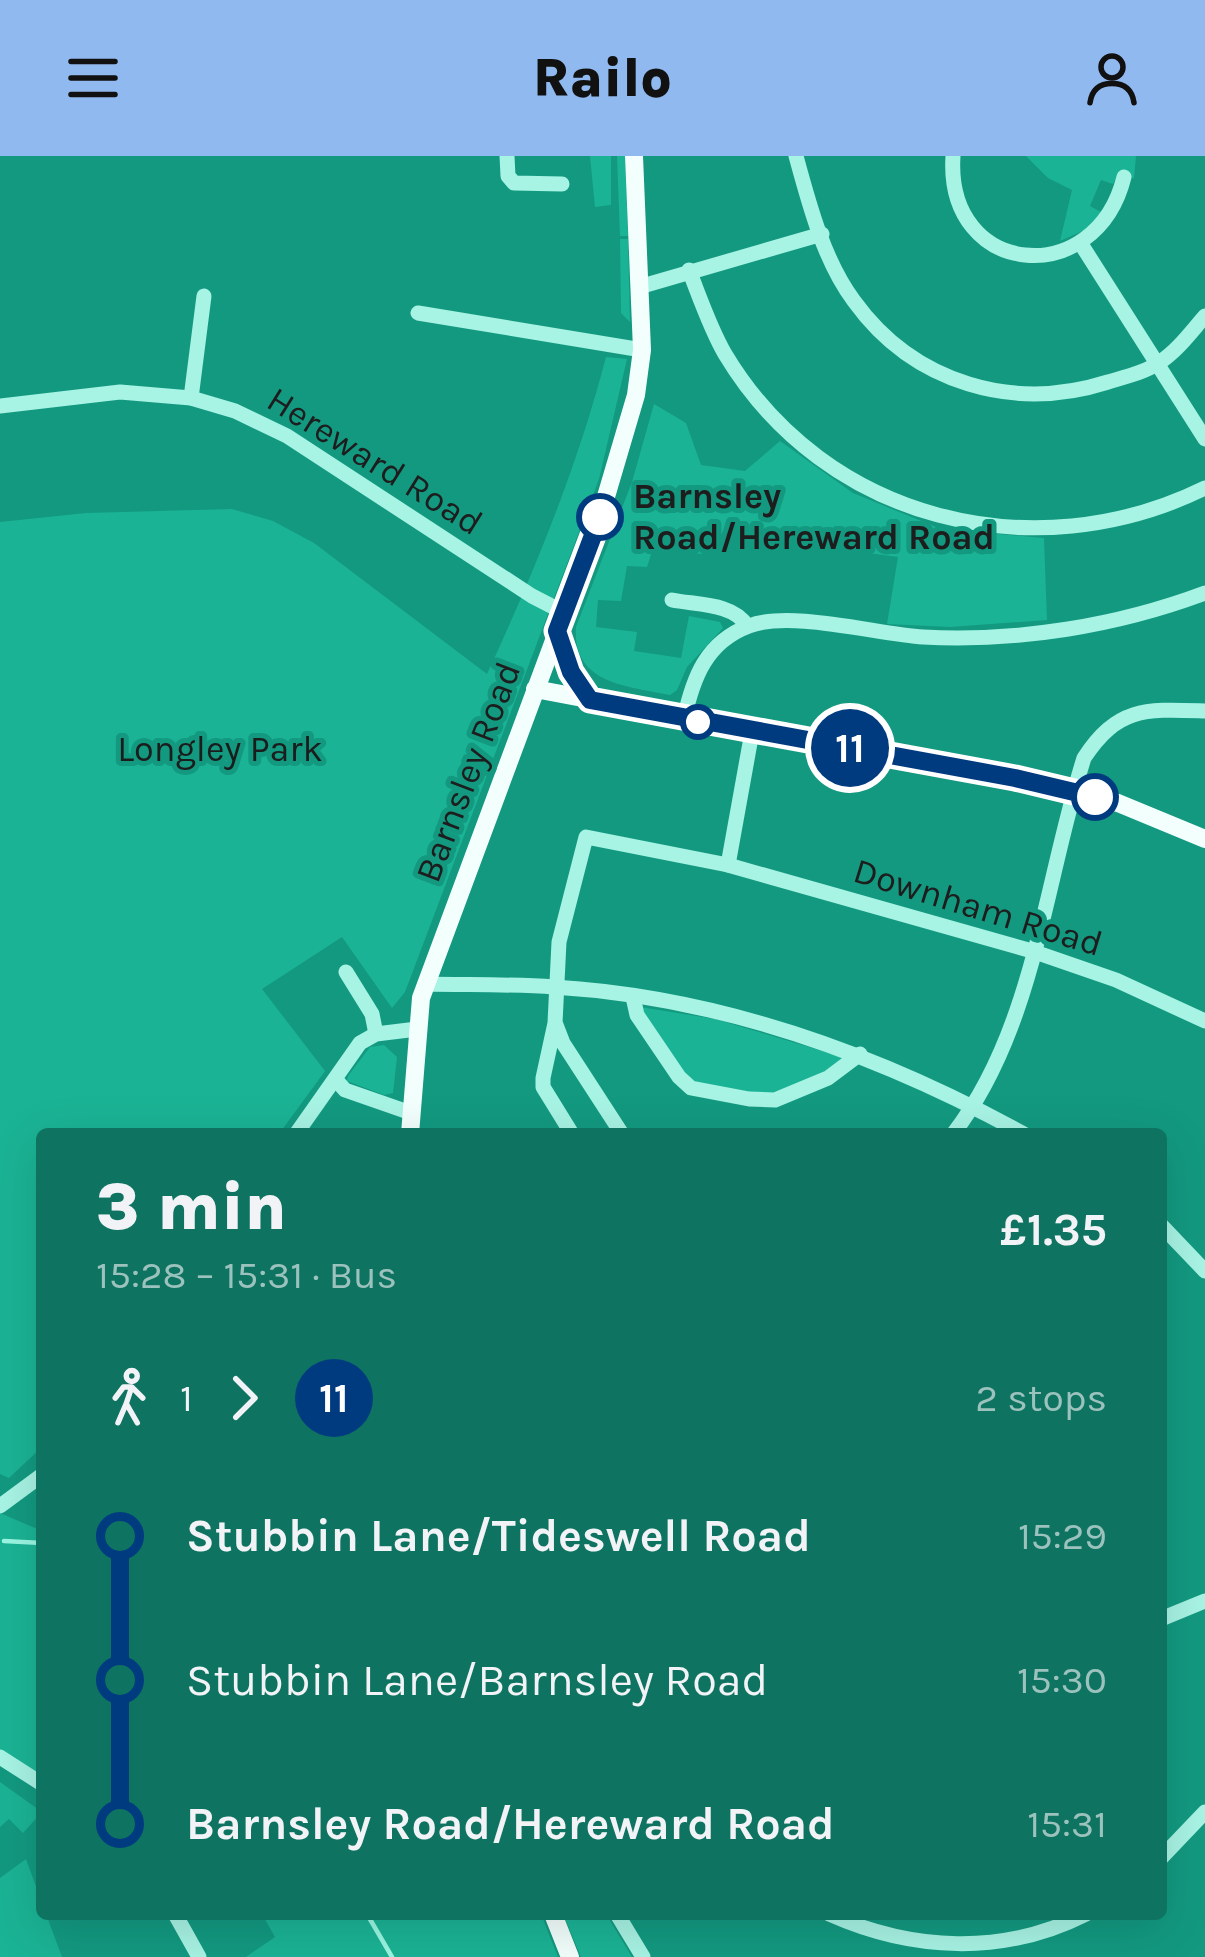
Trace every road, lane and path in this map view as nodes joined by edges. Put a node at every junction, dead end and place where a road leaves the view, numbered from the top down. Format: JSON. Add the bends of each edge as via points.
{"nodes":[{"id":1,"x":507,"y":156,"type":"edge"},
{"id":2,"x":634,"y":156,"type":"edge"},
{"id":3,"x":796,"y":156,"type":"edge"},
{"id":4,"x":953,"y":156,"type":"edge"},
{"id":5,"x":1124,"y":177,"type":"dead end"},
{"id":6,"x":562,"y":184,"type":"dead end"},
{"id":7,"x":822,"y":234,"type":"junction"},
{"id":8,"x":1081,"y":244,"type":"junction"},
{"id":9,"x":689,"y":270,"type":"junction"},
{"id":10,"x":639,"y":287,"type":"junction"},
{"id":11,"x":204,"y":296,"type":"dead end"},
{"id":12,"x":418,"y":313,"type":"dead end"},
{"id":13,"x":1205,"y":316,"type":"edge"},
{"id":14,"x":642,"y":350,"type":"junction"},
{"id":15,"x":1158,"y":364,"type":"junction"},
{"id":16,"x":191,"y":398,"type":"junction"},
{"id":17,"x":0,"y":406,"type":"edge"},
{"id":18,"x":1205,"y":440,"type":"edge"},
{"id":19,"x":1205,"y":488,"type":"edge"},
{"id":20,"x":1205,"y":593,"type":"edge"},
{"id":21,"x":672,"y":600,"type":"dead end"},
{"id":22,"x":560,"y":622,"type":"junction"},
{"id":23,"x":747,"y":626,"type":"junction"},
{"id":24,"x":535,"y":689,"type":"junction"},
{"id":25,"x":590,"y":700,"type":"junction"},
{"id":26,"x":1205,"y":711,"type":"edge"},
{"id":27,"x":684,"y":719,"type":"junction"},
{"id":28,"x":752,"y":732,"type":"junction"},
{"id":29,"x":1074,"y":791,"type":"junction"},
{"id":30,"x":1205,"y":839,"type":"edge"},
{"id":31,"x":728,"y":865,"type":"junction"},
{"id":32,"x":1032,"y":951,"type":"junction"},
{"id":33,"x":346,"y":972,"type":"dead end"},
{"id":34,"x":426,"y":984,"type":"junction"},
{"id":35,"x":555,"y":987,"type":"junction"},
{"id":36,"x":633,"y":998,"type":"junction"},
{"id":37,"x":1205,"y":1022,"type":"edge"},
{"id":38,"x":555,"y":1023,"type":"junction"},
{"id":39,"x":417,"y":1030,"type":"junction"},
{"id":40,"x":376,"y":1034,"type":"junction"},
{"id":41,"x":860,"y":1054,"type":"junction"},
{"id":42,"x":337,"y":1081,"type":"junction"},
{"id":43,"x":974,"y":1107,"type":"junction"},
{"id":44,"x":411,"y":1113,"type":"junction"},
{"id":45,"x":301,"y":1128,"type":"edge"},
{"id":46,"x":410,"y":1128,"type":"edge"},
{"id":47,"x":568,"y":1128,"type":"edge"},
{"id":48,"x":618,"y":1128,"type":"edge"},
{"id":49,"x":958,"y":1128,"type":"edge"},
{"id":50,"x":1013,"y":1128,"type":"edge"},
{"id":51,"x":1167,"y":1231,"type":"edge"},
{"id":52,"x":1205,"y":1271,"type":"edge"},
{"id":53,"x":36,"y":1479,"type":"edge"},
{"id":54,"x":0,"y":1506,"type":"edge"},
{"id":55,"x":1205,"y":1601,"type":"edge"},
{"id":56,"x":1167,"y":1617,"type":"edge"},
{"id":57,"x":0,"y":1757,"type":"edge"},
{"id":58,"x":36,"y":1780,"type":"edge"},
{"id":59,"x":1205,"y":1813,"type":"edge"},
{"id":60,"x":1167,"y":1852,"type":"edge"},
{"id":61,"x":178,"y":1920,"type":"edge"},
{"id":62,"x":555,"y":1920,"type":"edge"},
{"id":63,"x":621,"y":1920,"type":"edge"},
{"id":64,"x":842,"y":1920,"type":"edge"},
{"id":65,"x":1069,"y":1920,"type":"edge"},
{"id":66,"x":199,"y":1957,"type":"edge"},
{"id":67,"x":570,"y":1957,"type":"edge"},
{"id":68,"x":643,"y":1957,"type":"edge"}],
"edges":[{"from":1,"to":6,"type":"street","via":[[514,183]]},
{"from":2,"to":10,"type":"main road","name":"Barnsley Road"},
{"from":3,"to":7,"type":"street"},
{"from":4,"to":8,"type":"street","via":[[953,193],[983,239],[1044,256]]},
{"from":5,"to":8,"type":"street","via":[[1116,207]]},
{"from":7,"to":9,"type":"street"},
{"from":7,"to":15,"type":"street","via":[[854,301],[892,342],[939,374],[1005,394],[1046,396]]},
{"from":8,"to":15,"type":"street"},
{"from":9,"to":10,"type":"street"},
{"from":9,"to":19,"type":"street","via":[[725,353],[764,406],[817,455],[892,500],[936,516],[1035,530],[1125,518]]},
{"from":10,"to":14,"type":"main road","name":"Barnsley Road"},
{"from":11,"to":16,"type":"street"},
{"from":12,"to":14,"type":"street"},
{"from":13,"to":15,"type":"street"},
{"from":14,"to":22,"type":"main road","name":"Barnsley Road","via":[[626,442]]},
{"from":15,"to":18,"type":"street"},
{"from":16,"to":17,"type":"street","name":"Hereward Road","via":[[119,392]]},
{"from":16,"to":22,"type":"street","name":"Hereward Road","via":[[287,436]]},
{"from":20,"to":23,"type":"street","via":[[1097,624],[989,637],[786,621]]},
{"from":21,"to":23,"type":"street","via":[[728,610]]},
{"from":22,"to":24,"type":"main road","name":"Barnsley Road"},
{"from":22,"to":25,"type":"main road","via":[[571,672]]},
{"from":23,"to":27,"type":"street","via":[[702,662]]},
{"from":24,"to":25,"type":"main road"},
{"from":24,"to":34,"type":"main road","name":"Barnsley Road"},
{"from":25,"to":27,"type":"main road"},
{"from":26,"to":29,"type":"street","via":[[1154,709],[1112,723],[1084,758]]},
{"from":27,"to":28,"type":"main road"},
{"from":28,"to":29,"type":"main road"},
{"from":28,"to":31,"type":"street"},
{"from":29,"to":30,"type":"main road"},
{"from":29,"to":32,"type":"street"},
{"from":31,"to":32,"type":"street","name":"Downham Road"},
{"from":31,"to":35,"type":"street","name":"Downham Road","via":[[586,837]]},
{"from":32,"to":37,"type":"street","name":"Downham Road"},
{"from":32,"to":43,"type":"street","via":[[1008,1034]]},
{"from":33,"to":40,"type":"street"},
{"from":34,"to":35,"type":"street"},
{"from":34,"to":39,"type":"main road","name":"Barnsley Road"},
{"from":35,"to":36,"type":"street"},
{"from":35,"to":38,"type":"street"},
{"from":36,"to":41,"type":"street","via":[[749,1019]]},
{"from":36,"to":41,"type":"street","via":[[691,1088],[775,1100]]},
{"from":38,"to":47,"type":"street","via":[[543,1087]]},
{"from":38,"to":48,"type":"street"},
{"from":39,"to":40,"type":"street"},
{"from":39,"to":44,"type":"main road","name":"Barnsley Road"},
{"from":40,"to":42,"type":"street"},
{"from":41,"to":43,"type":"street"},
{"from":42,"to":44,"type":"street"},
{"from":42,"to":45,"type":"street"},
{"from":43,"to":49,"type":"street"},
{"from":43,"to":50,"type":"street"},
{"from":44,"to":46,"type":"main road","name":"Barnsley Road"},
{"from":51,"to":52,"type":"street"},
{"from":53,"to":54,"type":"street"},
{"from":55,"to":56,"type":"street"},
{"from":57,"to":58,"type":"street"},
{"from":59,"to":60,"type":"street"},
{"from":61,"to":66,"type":"street"},
{"from":62,"to":67,"type":"main road"},
{"from":63,"to":68,"type":"street"},
{"from":64,"to":65,"type":"street","via":[[947,1945],[1022,1937]]}]}
